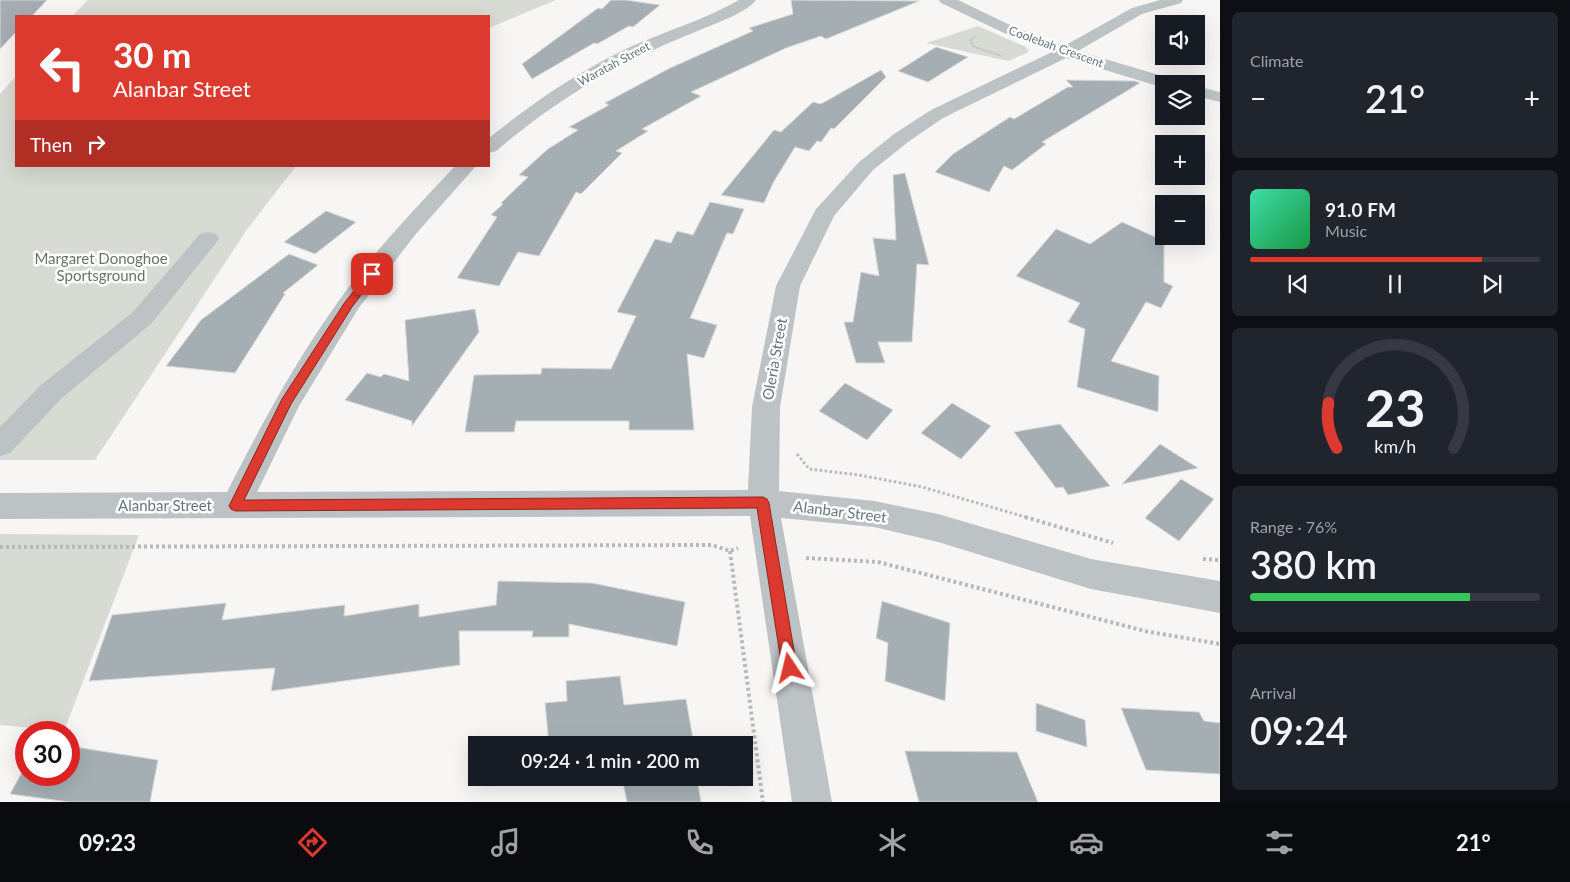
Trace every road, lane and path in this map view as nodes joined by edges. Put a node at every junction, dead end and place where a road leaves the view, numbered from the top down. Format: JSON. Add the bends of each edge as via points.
{"nodes":[{"id":1,"x":749,"y":0,"type":"edge"},
{"id":2,"x":946,"y":0,"type":"edge"},
{"id":3,"x":1176,"y":0,"type":"edge"},
{"id":4,"x":1065,"y":52,"type":"junction"},
{"id":5,"x":1155,"y":79,"type":"edge"},
{"id":6,"x":1205,"y":94,"type":"edge"},
{"id":7,"x":1220,"y":98,"type":"edge"},
{"id":8,"x":490,"y":146,"type":"edge"},
{"id":9,"x":465,"y":167,"type":"edge"},
{"id":10,"x":208,"y":239,"type":"dead end"},
{"id":11,"x":0,"y":445,"type":"edge"},
{"id":12,"x":793,"y":450,"type":"dead end"},
{"id":13,"x":763,"y":503,"type":"junction"},
{"id":14,"x":0,"y":506,"type":"edge"},
{"id":15,"x":235,"y":506,"type":"junction"},
{"id":16,"x":1118,"y":544,"type":"dead end"},
{"id":17,"x":0,"y":547,"type":"edge"},
{"id":18,"x":730,"y":551,"type":"junction"},
{"id":19,"x":770,"y":553,"type":"junction"},
{"id":20,"x":1194,"y":558,"type":"dead end"},
{"id":21,"x":1220,"y":560,"type":"edge"},
{"id":22,"x":1220,"y":597,"type":"edge"},
{"id":23,"x":1220,"y":644,"type":"edge"},
{"id":24,"x":763,"y":802,"type":"edge"},
{"id":25,"x":812,"y":802,"type":"edge"}],
"edges":[{"from":1,"to":8,"type":"street","name":"Waratah Street","via":[[734,10],[633,52],[580,81]]},
{"from":2,"to":4,"type":"street","name":"Coolebah Crescent"},
{"from":3,"to":4,"type":"street","name":"Oleria Street","via":[[1137,11]]},
{"from":4,"to":5,"type":"street","name":"Coolebah Crescent"},
{"from":4,"to":13,"type":"street","name":"Oleria Street","via":[[938,114],[908,133],[866,166],[824,214],[788,286],[766,407]]},
{"from":6,"to":7,"type":"street"},
{"from":9,"to":15,"type":"street","via":[[407,230],[349,304],[286,402]]},
{"from":10,"to":11,"type":"street","via":[[142,318],[52,391]]},
{"from":12,"to":16,"type":"path","via":[[809,469],[859,474],[922,487]]},
{"from":13,"to":15,"type":"street","name":"Alanbar Street"},
{"from":13,"to":19,"type":"street","name":"Oleria Street"},
{"from":13,"to":22,"type":"street","name":"Alanbar Street","via":[[883,516],[938,528],[1091,574]]},
{"from":14,"to":15,"type":"street","name":"Alanbar Street"},
{"from":17,"to":18,"type":"path","via":[[712,545]]},
{"from":18,"to":19,"type":"path","via":[[739,547]]},
{"from":18,"to":24,"type":"path"},
{"from":19,"to":23,"type":"path","via":[[878,562],[1149,632]]},
{"from":19,"to":25,"type":"street","name":"Oleria Street"},
{"from":20,"to":21,"type":"path"}]}
